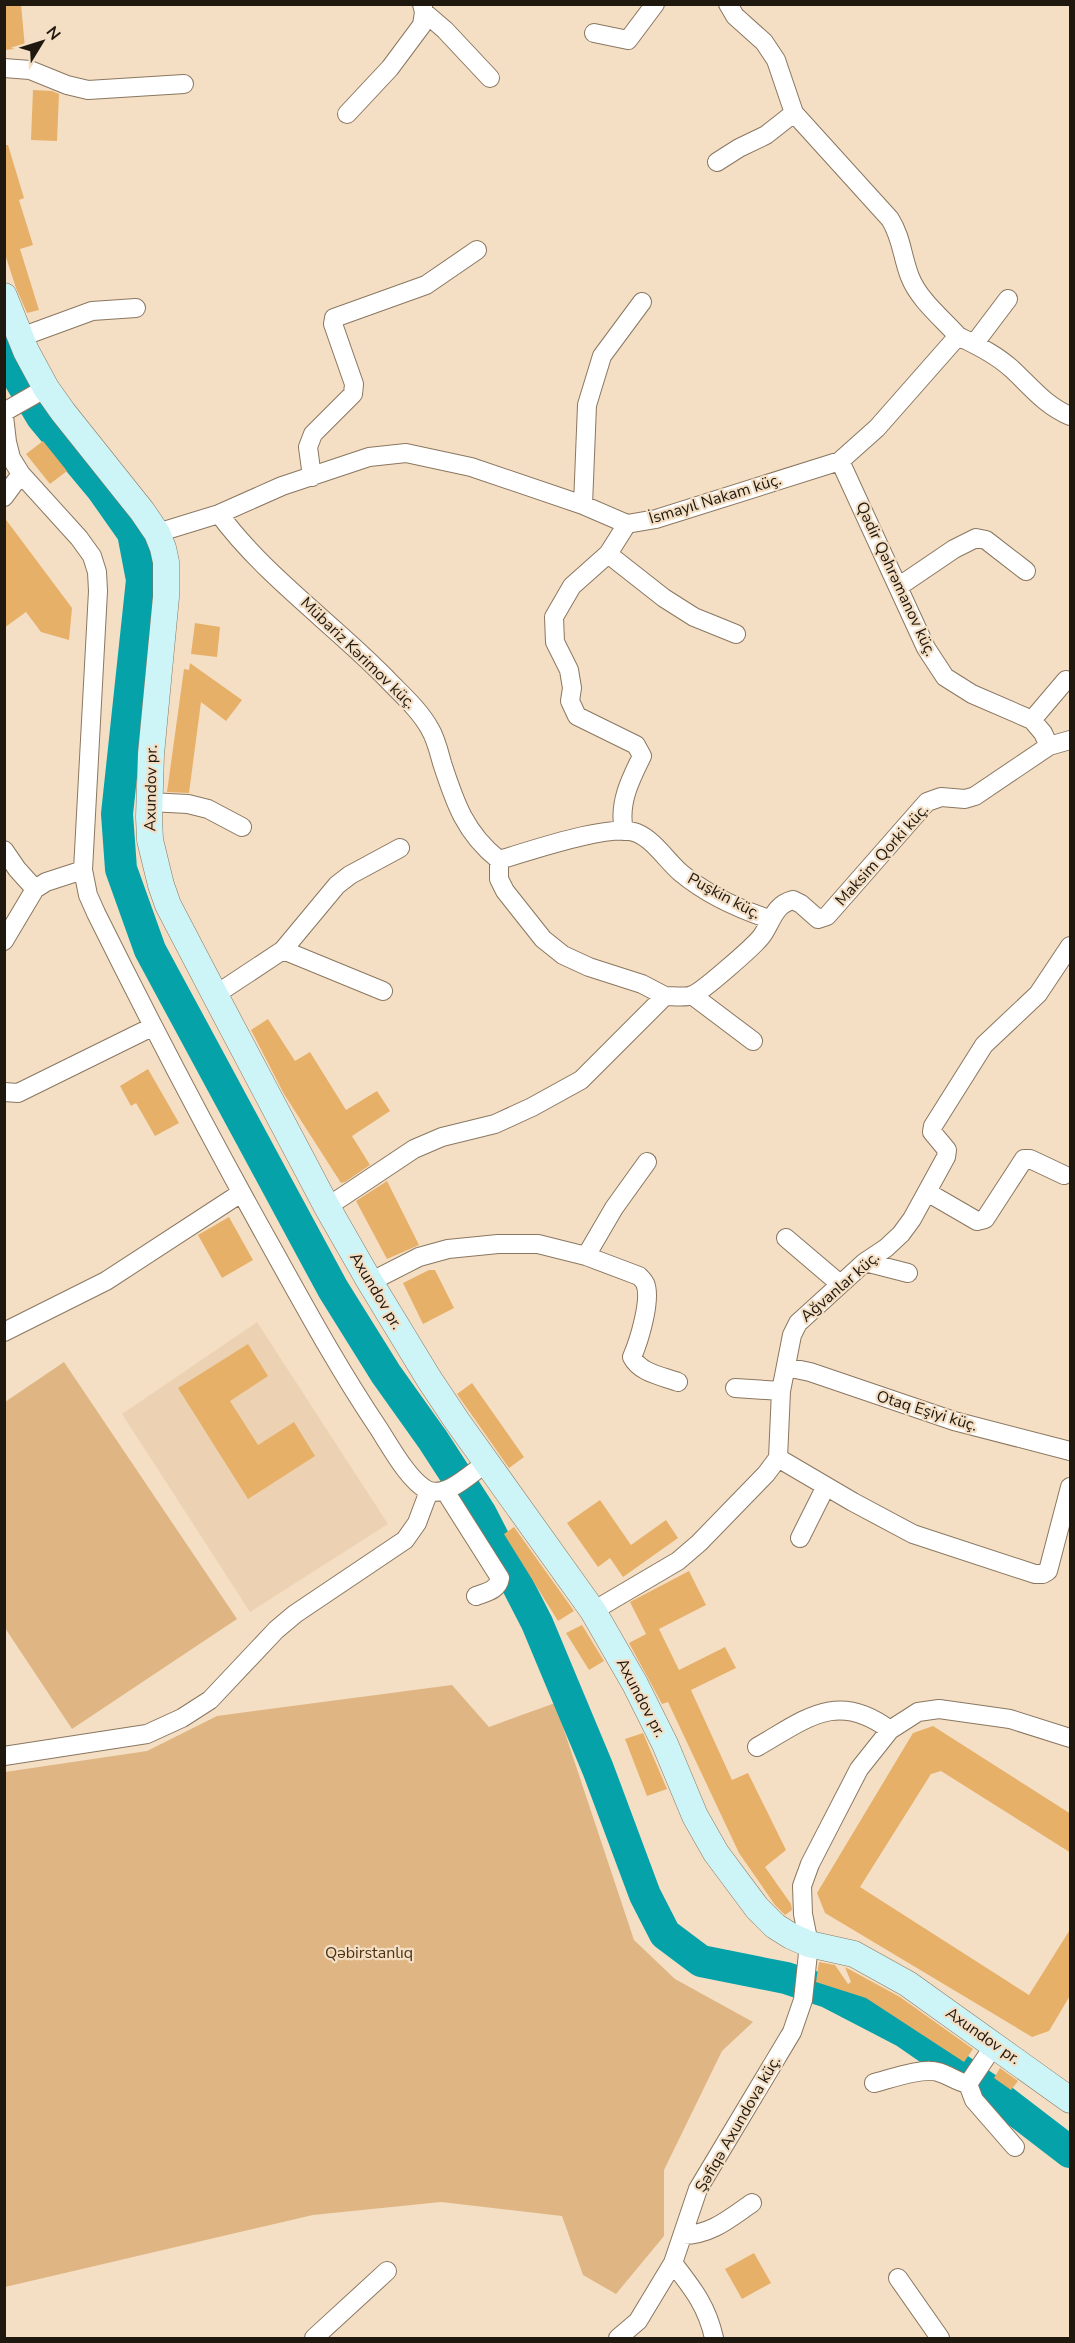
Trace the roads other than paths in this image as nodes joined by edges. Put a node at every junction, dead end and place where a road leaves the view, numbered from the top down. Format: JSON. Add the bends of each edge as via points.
{"nodes":[{"id":1,"x":655,"y":4,"type":"edge"},
{"id":2,"x":728,"y":4,"type":"edge"},
{"id":3,"x":423,"y":8,"type":"edge"},
{"id":4,"x":594,"y":33,"type":"dead end"},
{"id":5,"x":4,"y":68,"type":"edge"},
{"id":6,"x":490,"y":78,"type":"dead end"},
{"id":7,"x":184,"y":84,"type":"dead end"},
{"id":8,"x":794,"y":113,"type":"junction"},
{"id":9,"x":347,"y":114,"type":"dead end"},
{"id":10,"x":717,"y":162,"type":"dead end"},
{"id":11,"x":477,"y":250,"type":"dead end"},
{"id":12,"x":4,"y":297,"type":"edge"},
{"id":13,"x":1008,"y":299,"type":"dead end"},
{"id":14,"x":642,"y":302,"type":"dead end"},
{"id":15,"x":136,"y":308,"type":"dead end"},
{"id":16,"x":21,"y":337,"type":"junction"},
{"id":17,"x":966,"y":340,"type":"junction"},
{"id":18,"x":45,"y":389,"type":"junction"},
{"id":19,"x":9,"y":411,"type":"edge"},
{"id":20,"x":1071,"y":416,"type":"edge"},
{"id":21,"x":8,"y":459,"type":"edge"},
{"id":22,"x":840,"y":461,"type":"junction"},
{"id":23,"x":21,"y":474,"type":"junction"},
{"id":24,"x":312,"y":477,"type":"junction"},
{"id":25,"x":4,"y":497,"type":"edge"},
{"id":26,"x":583,"y":504,"type":"junction"},
{"id":27,"x":219,"y":514,"type":"junction"},
{"id":28,"x":627,"y":524,"type":"junction"},
{"id":29,"x":157,"y":533,"type":"junction"},
{"id":30,"x":608,"y":554,"type":"junction"},
{"id":31,"x":1026,"y":571,"type":"dead end"},
{"id":32,"x":898,"y":587,"type":"junction"},
{"id":33,"x":736,"y":634,"type":"dead end"},
{"id":34,"x":1066,"y":680,"type":"dead end"},
{"id":35,"x":1032,"y":720,"type":"junction"},
{"id":36,"x":1071,"y":740,"type":"edge"},
{"id":37,"x":1049,"y":746,"type":"junction"},
{"id":38,"x":149,"y":802,"type":"junction"},
{"id":39,"x":242,"y":827,"type":"dead end"},
{"id":40,"x":624,"y":831,"type":"junction"},
{"id":41,"x":400,"y":848,"type":"dead end"},
{"id":42,"x":4,"y":850,"type":"edge"},
{"id":43,"x":499,"y":860,"type":"junction"},
{"id":44,"x":83,"y":870,"type":"junction"},
{"id":45,"x":35,"y":889,"type":"junction"},
{"id":46,"x":769,"y":920,"type":"junction"},
{"id":47,"x":4,"y":941,"type":"edge"},
{"id":48,"x":1071,"y":946,"type":"edge"},
{"id":49,"x":283,"y":950,"type":"junction"},
{"id":50,"x":383,"y":991,"type":"dead end"},
{"id":51,"x":214,"y":994,"type":"junction"},
{"id":52,"x":692,"y":995,"type":"junction"},
{"id":53,"x":665,"y":996,"type":"junction"},
{"id":54,"x":152,"y":1027,"type":"junction"},
{"id":55,"x":753,"y":1041,"type":"dead end"},
{"id":56,"x":5,"y":1094,"type":"edge"},
{"id":57,"x":647,"y":1162,"type":"dead end"},
{"id":58,"x":1064,"y":1175,"type":"dead end"},
{"id":59,"x":927,"y":1192,"type":"junction"},
{"id":60,"x":241,"y":1193,"type":"junction"},
{"id":61,"x":327,"y":1207,"type":"junction"},
{"id":62,"x":786,"y":1238,"type":"dead end"},
{"id":63,"x":586,"y":1256,"type":"junction"},
{"id":64,"x":865,"y":1262,"type":"junction"},
{"id":65,"x":908,"y":1273,"type":"dead end"},
{"id":66,"x":370,"y":1282,"type":"junction"},
{"id":67,"x":840,"y":1284,"type":"junction"},
{"id":68,"x":4,"y":1332,"type":"edge"},
{"id":69,"x":786,"y":1367,"type":"junction"},
{"id":70,"x":678,"y":1382,"type":"dead end"},
{"id":71,"x":735,"y":1388,"type":"dead end"},
{"id":72,"x":781,"y":1391,"type":"junction"},
{"id":73,"x":1071,"y":1451,"type":"edge"},
{"id":74,"x":778,"y":1458,"type":"junction"},
{"id":75,"x":479,"y":1468,"type":"junction"},
{"id":76,"x":826,"y":1486,"type":"junction"},
{"id":77,"x":1071,"y":1487,"type":"edge"},
{"id":78,"x":437,"y":1491,"type":"junction"},
{"id":79,"x":800,"y":1538,"type":"dead end"},
{"id":80,"x":476,"y":1596,"type":"dead end"},
{"id":81,"x":593,"y":1611,"type":"junction"},
{"id":82,"x":890,"y":1730,"type":"junction"},
{"id":83,"x":1071,"y":1738,"type":"edge"},
{"id":84,"x":757,"y":1747,"type":"dead end"},
{"id":85,"x":4,"y":1756,"type":"edge"},
{"id":86,"x":809,"y":1944,"type":"junction"},
{"id":87,"x":995,"y":2044,"type":"junction"},
{"id":88,"x":973,"y":2077,"type":"junction"},
{"id":89,"x":874,"y":2084,"type":"dead end"},
{"id":90,"x":1071,"y":2100,"type":"edge"},
{"id":91,"x":1015,"y":2147,"type":"dead end"},
{"id":92,"x":752,"y":2203,"type":"dead end"},
{"id":93,"x":683,"y":2235,"type":"junction"},
{"id":94,"x":673,"y":2263,"type":"junction"},
{"id":95,"x":387,"y":2271,"type":"dead end"},
{"id":96,"x":898,"y":2278,"type":"dead end"},
{"id":97,"x":623,"y":2337,"type":"edge"},
{"id":98,"x":314,"y":2338,"type":"edge"},
{"id":99,"x":714,"y":2338,"type":"edge"},
{"id":100,"x":940,"y":2338,"type":"edge"}],
"edges":[{"from":1,"to":4,"type":"street","via":[[628,40]]},
{"from":2,"to":8,"type":"street","via":[[776,60]]},
{"from":3,"to":6,"type":"street"},
{"from":3,"to":9,"type":"street","via":[[422,25],[390,68]]},
{"from":5,"to":7,"type":"street","via":[[30,70],[88,90]]},
{"from":8,"to":10,"type":"street","via":[[766,135]]},
{"from":8,"to":17,"type":"street","via":[[890,219],[899,233],[915,290]]},
{"from":11,"to":24,"type":"street","via":[[426,285],[334,318],[354,384],[353,394],[313,434],[308,447]]},
{"from":12,"to":16,"type":"street","name":"Axundov pr."},
{"from":13,"to":17,"type":"street","name":"İsmayıl Nakam küç."},
{"from":14,"to":26,"type":"street","via":[[602,356],[587,405]]},
{"from":15,"to":16,"type":"street","via":[[92,311]]},
{"from":16,"to":18,"type":"street","name":"Axundov pr."},
{"from":17,"to":20,"type":"street","via":[[989,351],[1039,397]]},
{"from":17,"to":22,"type":"street","name":"İsmayıl Nakam küç."},
{"from":18,"to":19,"type":"street"},
{"from":18,"to":29,"type":"street","name":"Axundov pr."},
{"from":19,"to":21,"type":"street"},
{"from":21,"to":23,"type":"street"},
{"from":22,"to":28,"type":"street","name":"İsmayıl Nakam küç.","via":[[656,519]]},
{"from":22,"to":32,"type":"street","name":"Qədir Qəhrəmanov küç."},
{"from":23,"to":25,"type":"street"},
{"from":23,"to":44,"type":"street","via":[[79,538],[92,556],[96,572]]},
{"from":24,"to":26,"type":"street","name":"İsmayıl Nakam küç.","via":[[369,457],[406,453],[471,467]]},
{"from":24,"to":27,"type":"street","name":"İsmayıl Nakam küç."},
{"from":26,"to":28,"type":"street","name":"İsmayıl Nakam küç."},
{"from":27,"to":29,"type":"street","name":"İsmayıl Nakam küç."},
{"from":27,"to":43,"type":"street","name":"Mübariz Kərimov küç.","via":[[246,546],[419,712],[431,730],[468,829]]},
{"from":28,"to":30,"type":"street"},
{"from":29,"to":38,"type":"street","name":"Axundov pr.","via":[[166,562],[166,597]]},
{"from":30,"to":33,"type":"street","via":[[694,617]]},
{"from":30,"to":40,"type":"street","via":[[572,586],[554,617],[555,642],[569,670],[570,700],[577,716],[636,745],[642,756],[630,780],[621,816]]},
{"from":31,"to":32,"type":"street","via":[[986,540],[976,538]]},
{"from":32,"to":35,"type":"street","name":"Qədir Qəhrəmanov küç.","via":[[926,648],[945,677],[972,694]]},
{"from":34,"to":35,"type":"street"},
{"from":35,"to":37,"type":"street"},
{"from":36,"to":37,"type":"street","name":"Maksim Qorki küç."},
{"from":37,"to":46,"type":"street","name":"Maksim Qorki küç.","via":[[975,796],[941,797],[927,802],[823,919],[793,900],[785,902]]},
{"from":38,"to":39,"type":"street","via":[[208,809]]},
{"from":38,"to":51,"type":"street","name":"Axundov pr.","via":[[150,840],[160,885]]},
{"from":40,"to":43,"type":"street","name":"Puşkin küç.","via":[[597,833]]},
{"from":40,"to":46,"type":"street","name":"Puşkin küç.","via":[[644,837],[682,874],[706,890]]},
{"from":41,"to":49,"type":"street","via":[[337,885]]},
{"from":42,"to":45,"type":"street"},
{"from":43,"to":53,"type":"street","via":[[499,879],[505,891],[543,939],[563,955]]},
{"from":44,"to":45,"type":"street"},
{"from":44,"to":54,"type":"street","via":[[88,895]]},
{"from":45,"to":47,"type":"street"},
{"from":46,"to":52,"type":"street","name":"Maksim Qorki küç.","via":[[752,947]]},
{"from":48,"to":59,"type":"street","name":"Ağvanlar küç.","via":[[1038,994],[984,1046],[933,1126],[934,1137],[947,1150]]},
{"from":49,"to":50,"type":"street"},
{"from":49,"to":51,"type":"street"},
{"from":51,"to":61,"type":"street","name":"Axundov pr."},
{"from":52,"to":53,"type":"street"},
{"from":52,"to":55,"type":"street"},
{"from":53,"to":61,"type":"street","via":[[581,1080],[495,1124],[442,1137],[414,1149]]},
{"from":54,"to":56,"type":"street","via":[[18,1093]]},
{"from":54,"to":60,"type":"street"},
{"from":57,"to":63,"type":"street"},
{"from":58,"to":59,"type":"street","via":[[1030,1158],[1024,1159],[985,1219],[977,1221]]},
{"from":59,"to":64,"type":"street","name":"Ağvanlar küç.","via":[[901,1234]]},
{"from":60,"to":68,"type":"street","via":[[106,1281]]},
{"from":60,"to":78,"type":"street","via":[[365,1409],[413,1478]]},
{"from":61,"to":66,"type":"street","name":"Axundov pr."},
{"from":62,"to":67,"type":"street"},
{"from":63,"to":66,"type":"street","via":[[538,1244],[447,1249],[419,1257]]},
{"from":63,"to":70,"type":"street","via":[[639,1276],[645,1282],[643,1322],[632,1357],[644,1370]]},
{"from":64,"to":65,"type":"street"},
{"from":64,"to":67,"type":"street","name":"Ağvanlar küç."},
{"from":66,"to":75,"type":"street","name":"Axundov pr."},
{"from":67,"to":69,"type":"street","name":"Ağvanlar küç.","via":[[798,1323]]},
{"from":69,"to":72,"type":"street","name":"Ağvanlar küç."},
{"from":69,"to":73,"type":"street","name":"Otaq Eşiyi küç.","via":[[954,1421]]},
{"from":71,"to":72,"type":"street"},
{"from":72,"to":74,"type":"street","name":"Ağvanlar küç."},
{"from":74,"to":76,"type":"street"},
{"from":74,"to":81,"type":"street","via":[[678,1561]]},
{"from":75,"to":78,"type":"street"},
{"from":75,"to":81,"type":"street","name":"Axundov pr."},
{"from":76,"to":77,"type":"street","via":[[913,1534],[1035,1574],[1048,1570]]},
{"from":76,"to":79,"type":"street"},
{"from":78,"to":80,"type":"street","via":[[500,1578],[494,1589]]},
{"from":78,"to":85,"type":"street","via":[[405,1540],[295,1614],[210,1700],[182,1718],[147,1734]]},
{"from":81,"to":86,"type":"street","name":"Axundov pr.","via":[[635,1684],[716,1853],[776,1926]]},
{"from":82,"to":83,"type":"street","name":"Şəfiqə Axundova küç.","via":[[918,1712],[939,1709],[1010,1719]]},
{"from":82,"to":84,"type":"street","via":[[855,1711],[824,1712]]},
{"from":82,"to":86,"type":"street","name":"Şəfiqə Axundova küç.","via":[[859,1768],[810,1864],[802,1886]]},
{"from":86,"to":87,"type":"street","name":"Axundov pr.","via":[[870,1961]]},
{"from":86,"to":93,"type":"street","name":"Şəfiqə Axundova küç.","via":[[802,2000],[792,2032],[698,2189]]},
{"from":87,"to":88,"type":"street"},
{"from":87,"to":90,"type":"street","name":"Axundov pr."},
{"from":88,"to":89,"type":"street","via":[[959,2083],[926,2070]]},
{"from":88,"to":91,"type":"street","via":[[974,2100]]},
{"from":92,"to":93,"type":"street","via":[[710,2231]]},
{"from":93,"to":94,"type":"street","name":"Şəfiqə Axundova küç."},
{"from":94,"to":97,"type":"street","name":"Şəfiqə Axundova küç."},
{"from":94,"to":99,"type":"street","via":[[710,2317]]},
{"from":95,"to":98,"type":"street"},
{"from":96,"to":100,"type":"street"}]}
